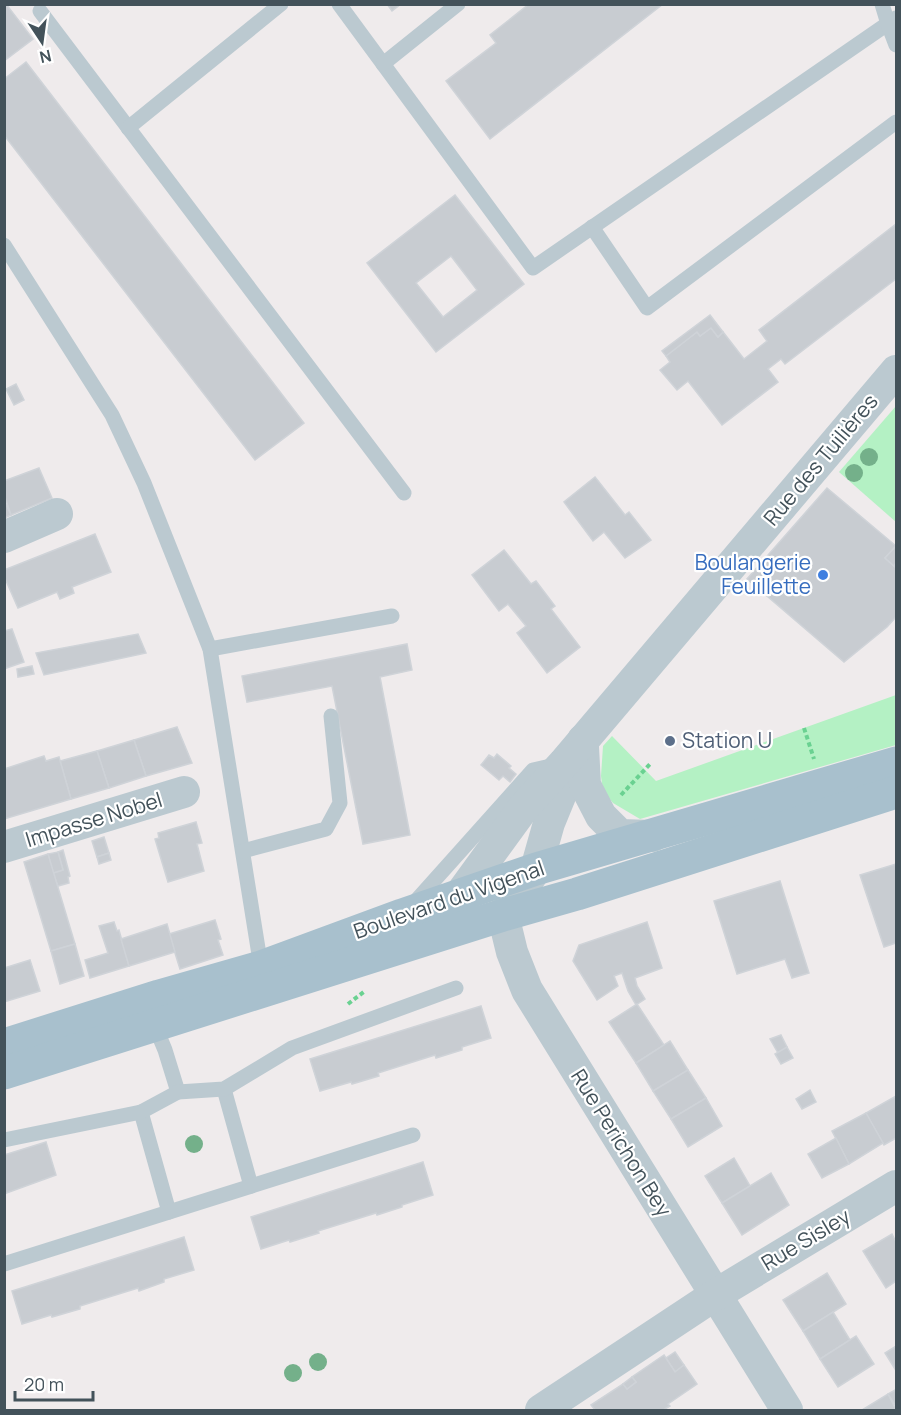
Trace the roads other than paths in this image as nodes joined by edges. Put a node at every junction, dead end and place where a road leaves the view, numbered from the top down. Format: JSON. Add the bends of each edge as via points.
{"nodes":[{"id":1,"x":281,"y":4,"type":"edge"},
{"id":2,"x":339,"y":4,"type":"edge"},
{"id":3,"x":458,"y":4,"type":"edge"},
{"id":4,"x":882,"y":4,"type":"edge"},
{"id":5,"x":40,"y":11,"type":"dead end"},
{"id":6,"x":892,"y":21,"type":"edge"},
{"id":7,"x":897,"y":45,"type":"edge"},
{"id":8,"x":382,"y":64,"type":"junction"},
{"id":9,"x":897,"y":122,"type":"edge"},
{"id":10,"x":128,"y":128,"type":"junction"},
{"id":11,"x":592,"y":227,"type":"junction"},
{"id":12,"x":4,"y":245,"type":"edge"},
{"id":13,"x":897,"y":371,"type":"edge"},
{"id":14,"x":404,"y":493,"type":"dead end"},
{"id":15,"x":57,"y":514,"type":"dead end"},
{"id":16,"x":4,"y":537,"type":"edge"},
{"id":17,"x":392,"y":616,"type":"dead end"},
{"id":18,"x":210,"y":649,"type":"junction"},
{"id":19,"x":331,"y":716,"type":"dead end"},
{"id":20,"x":573,"y":751,"type":"junction"},
{"id":21,"x":897,"y":763,"type":"edge"},
{"id":22,"x":184,"y":792,"type":"dead end"},
{"id":23,"x":897,"y":792,"type":"edge"},
{"id":24,"x":652,"y":836,"type":"junction"},
{"id":25,"x":4,"y":847,"type":"edge"},
{"id":26,"x":243,"y":851,"type":"junction"},
{"id":27,"x":536,"y":869,"type":"junction"},
{"id":28,"x":460,"y":895,"type":"junction"},
{"id":29,"x":402,"y":915,"type":"junction"},
{"id":30,"x":503,"y":915,"type":"junction"},
{"id":31,"x":261,"y":967,"type":"junction"},
{"id":32,"x":456,"y":988,"type":"dead end"},
{"id":33,"x":155,"y":1026,"type":"junction"},
{"id":34,"x":4,"y":1045,"type":"edge"},
{"id":35,"x":4,"y":1073,"type":"edge"},
{"id":36,"x":224,"y":1089,"type":"junction"},
{"id":37,"x":178,"y":1092,"type":"junction"},
{"id":38,"x":141,"y":1112,"type":"junction"},
{"id":39,"x":412,"y":1135,"type":"dead end"},
{"id":40,"x":4,"y":1140,"type":"edge"},
{"id":41,"x":251,"y":1186,"type":"junction"},
{"id":42,"x":897,"y":1186,"type":"edge"},
{"id":43,"x":169,"y":1212,"type":"junction"},
{"id":44,"x":4,"y":1264,"type":"edge"},
{"id":45,"x":715,"y":1294,"type":"junction"},
{"id":46,"x":541,"y":1410,"type":"edge"},
{"id":47,"x":787,"y":1410,"type":"edge"}],
"edges":[{"from":1,"to":10,"type":"lane"},
{"from":2,"to":8,"type":"lane"},
{"from":3,"to":8,"type":"lane"},
{"from":4,"to":6,"type":"lane"},
{"from":5,"to":10,"type":"lane"},
{"from":6,"to":7,"type":"lane"},
{"from":6,"to":11,"type":"lane"},
{"from":8,"to":11,"type":"lane","via":[[533,268]]},
{"from":9,"to":11,"type":"lane","via":[[647,308]]},
{"from":10,"to":14,"type":"lane"},
{"from":12,"to":18,"type":"lane","via":[[112,415],[144,483]]},
{"from":13,"to":20,"type":"street","name":"Rue des Tuilières"},
{"from":15,"to":16,"type":"street"},
{"from":17,"to":18,"type":"lane"},
{"from":18,"to":26,"type":"lane"},
{"from":19,"to":26,"type":"lane","via":[[340,803],[326,829]]},
{"from":20,"to":24,"type":"street","via":[[601,816],[620,835]]},
{"from":20,"to":27,"type":"street","name":"Rue des Tuilières"},
{"from":20,"to":28,"type":"street","name":"Rue des Tuilières","via":[[524,807]]},
{"from":20,"to":29,"type":"lane","via":[[534,770]]},
{"from":21,"to":24,"type":"main road","name":"Boulevard du Vigenal"},
{"from":22,"to":25,"type":"street","name":"Impasse Nobel"},
{"from":23,"to":30,"type":"main road","name":"Boulevard du Vigenal"},
{"from":24,"to":27,"type":"main road","name":"Boulevard du Vigenal"},
{"from":26,"to":31,"type":"lane"},
{"from":27,"to":28,"type":"main road","name":"Boulevard du Vigenal"},
{"from":27,"to":30,"type":"street"},
{"from":28,"to":29,"type":"main road","name":"Boulevard du Vigenal"},
{"from":29,"to":31,"type":"main road","name":"Boulevard du Vigenal"},
{"from":30,"to":33,"type":"main road","name":"Boulevard du Vigenal"},
{"from":30,"to":45,"type":"street","name":"Rue Perichon Bey","via":[[527,990]]},
{"from":31,"to":34,"type":"main road","name":"Boulevard du Vigenal"},
{"from":32,"to":36,"type":"lane","via":[[292,1048]]},
{"from":33,"to":35,"type":"main road","name":"Boulevard du Vigenal"},
{"from":33,"to":37,"type":"lane"},
{"from":36,"to":37,"type":"lane"},
{"from":36,"to":41,"type":"lane"},
{"from":37,"to":38,"type":"lane"},
{"from":38,"to":40,"type":"lane"},
{"from":38,"to":43,"type":"lane"},
{"from":39,"to":41,"type":"lane"},
{"from":41,"to":43,"type":"lane"},
{"from":42,"to":45,"type":"street","name":"Rue Sisley"},
{"from":43,"to":44,"type":"lane"},
{"from":45,"to":46,"type":"street","name":"Rue Sisley"},
{"from":45,"to":47,"type":"street","name":"Rue Perichon Bey"}]}
